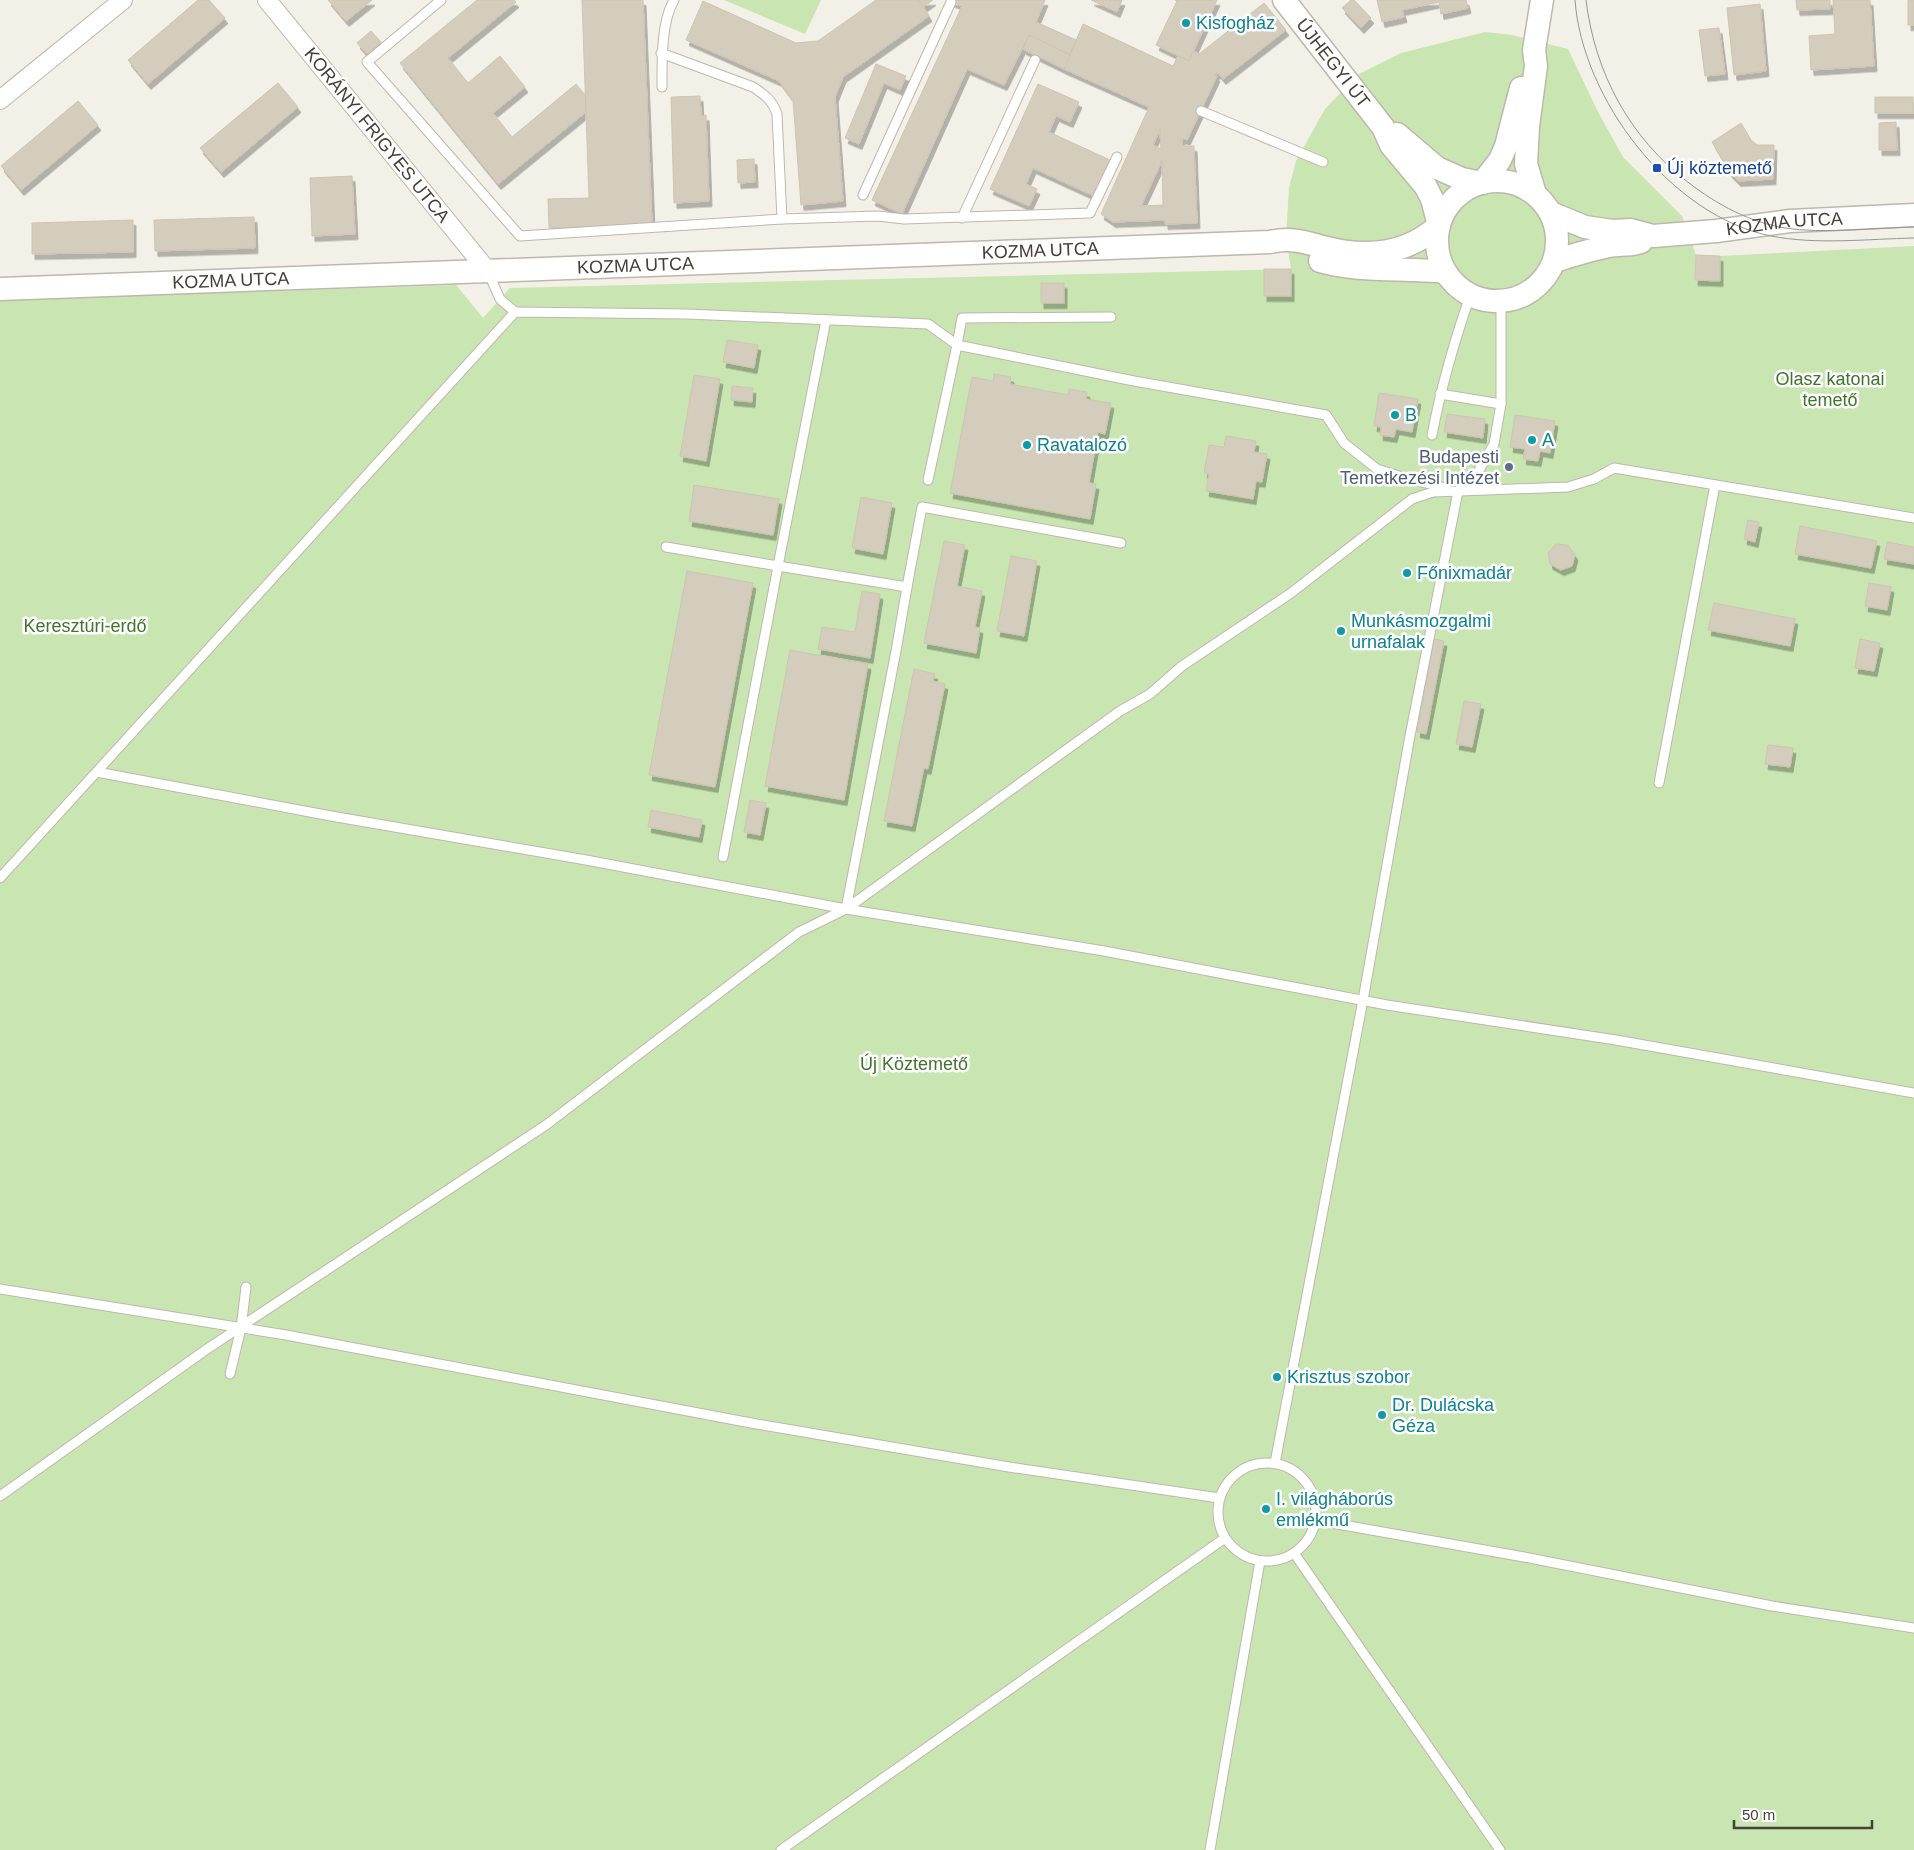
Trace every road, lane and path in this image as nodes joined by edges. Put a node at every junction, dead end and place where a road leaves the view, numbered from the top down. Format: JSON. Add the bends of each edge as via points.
{"nodes":[{"id":1,"x":123,"y":0,"type":"edge"},
{"id":2,"x":267,"y":0,"type":"edge"},
{"id":3,"x":441,"y":0,"type":"edge"},
{"id":4,"x":674,"y":0,"type":"edge"},
{"id":5,"x":1284,"y":0,"type":"edge"},
{"id":6,"x":1542,"y":0,"type":"edge"},
{"id":7,"x":952,"y":2,"type":"dead end"},
{"id":8,"x":1534,"y":50,"type":"junction"},
{"id":9,"x":661,"y":53,"type":"junction"},
{"id":10,"x":1035,"y":60,"type":"dead end"},
{"id":11,"x":662,"y":87,"type":"dead end"},
{"id":12,"x":0,"y":100,"type":"edge"},
{"id":13,"x":1201,"y":111,"type":"dead end"},
{"id":14,"x":1383,"y":127,"type":"junction"},
{"id":15,"x":1117,"y":157,"type":"dead end"},
{"id":16,"x":1323,"y":162,"type":"dead end"},
{"id":17,"x":1482,"y":183,"type":"junction"},
{"id":18,"x":1535,"y":194,"type":"junction"},
{"id":19,"x":862,"y":196,"type":"dead end"},
{"id":20,"x":1551,"y":214,"type":"junction"},
{"id":21,"x":1914,"y":215,"type":"edge"},
{"id":22,"x":962,"y":218,"type":"junction"},
{"id":23,"x":782,"y":219,"type":"junction"},
{"id":24,"x":1439,"y":225,"type":"junction"},
{"id":25,"x":1654,"y":236,"type":"junction"},
{"id":26,"x":1270,"y":242,"type":"junction"},
{"id":27,"x":1555,"y":261,"type":"junction"},
{"id":28,"x":487,"y":270,"type":"junction"},
{"id":29,"x":1445,"y":272,"type":"junction"},
{"id":30,"x":0,"y":289,"type":"edge"},
{"id":31,"x":1470,"y":296,"type":"junction"},
{"id":32,"x":1501,"y":302,"type":"junction"},
{"id":33,"x":515,"y":312,"type":"junction"},
{"id":34,"x":1111,"y":317,"type":"dead end"},
{"id":35,"x":826,"y":320,"type":"junction"},
{"id":36,"x":957,"y":345,"type":"junction"},
{"id":37,"x":1440,"y":394,"type":"junction"},
{"id":38,"x":1501,"y":404,"type":"junction"},
{"id":39,"x":1432,"y":435,"type":"dead end"},
{"id":40,"x":928,"y":480,"type":"dead end"},
{"id":41,"x":1715,"y":485,"type":"junction"},
{"id":42,"x":1458,"y":491,"type":"junction"},
{"id":43,"x":1914,"y":518,"type":"edge"},
{"id":44,"x":1121,"y":542,"type":"dead end"},
{"id":45,"x":666,"y":547,"type":"dead end"},
{"id":46,"x":778,"y":566,"type":"junction"},
{"id":47,"x":907,"y":587,"type":"junction"},
{"id":48,"x":97,"y":772,"type":"junction"},
{"id":49,"x":1659,"y":783,"type":"dead end"},
{"id":50,"x":723,"y":857,"type":"dead end"},
{"id":51,"x":0,"y":878,"type":"edge"},
{"id":52,"x":846,"y":909,"type":"junction"},
{"id":53,"x":1363,"y":1000,"type":"junction"},
{"id":54,"x":1914,"y":1093,"type":"edge"},
{"id":55,"x":246,"y":1287,"type":"dead end"},
{"id":56,"x":0,"y":1289,"type":"edge"},
{"id":57,"x":241,"y":1328,"type":"junction"},
{"id":58,"x":230,"y":1374,"type":"dead end"},
{"id":59,"x":1276,"y":1463,"type":"junction"},
{"id":60,"x":0,"y":1496,"type":"edge"},
{"id":61,"x":1219,"y":1498,"type":"junction"},
{"id":62,"x":1315,"y":1520,"type":"junction"},
{"id":63,"x":1225,"y":1538,"type":"junction"},
{"id":64,"x":1294,"y":1553,"type":"junction"},
{"id":65,"x":1260,"y":1561,"type":"junction"},
{"id":66,"x":1914,"y":1628,"type":"edge"},
{"id":67,"x":782,"y":1850,"type":"edge"},
{"id":68,"x":1210,"y":1850,"type":"edge"},
{"id":69,"x":1500,"y":1850,"type":"edge"}],
"edges":[{"from":1,"to":12,"type":"street"},
{"from":2,"to":28,"type":"street","name":"KORÁNYI FRIGYES UTCA"},
{"from":3,"to":23,"type":"lane","via":[[367,62],[520,236]]},
{"from":4,"to":9,"type":"lane"},
{"from":5,"to":14,"type":"street","name":"ÚJHEGYI ÚT"},
{"from":6,"to":8,"type":"street"},
{"from":7,"to":19,"type":"lane"},
{"from":8,"to":17,"type":"street","via":[[1527,62],[1506,146],[1500,160]]},
{"from":8,"to":18,"type":"street","via":[[1536,66],[1526,164]]},
{"from":9,"to":11,"type":"lane"},
{"from":9,"to":23,"type":"lane","via":[[753,87],[765,94],[775,107]]},
{"from":10,"to":22,"type":"lane"},
{"from":13,"to":16,"type":"lane"},
{"from":14,"to":17,"type":"street","name":"ÚJHEGYI ÚT","via":[[1398,134],[1437,168],[1462,179]]},
{"from":14,"to":24,"type":"street","name":"ÚJHEGYI ÚT","via":[[1391,145],[1426,187]]},
{"from":15,"to":22,"type":"lane","via":[[1090,213]]},
{"from":17,"to":18,"type":"street","name":"KOZMA UTCA","via":[[1513,183]]},
{"from":17,"to":24,"type":"street","name":"KOZMA UTCA","via":[[1450,201]]},
{"from":18,"to":20,"type":"street","name":"KOZMA UTCA"},
{"from":20,"to":25,"type":"street","name":"KOZMA UTCA","via":[[1585,227],[1631,230]]},
{"from":20,"to":27,"type":"street","name":"KOZMA UTCA","via":[[1559,244]]},
{"from":21,"to":25,"type":"street","name":"KOZMA UTCA","via":[[1790,221]]},
{"from":22,"to":23,"type":"lane"},
{"from":24,"to":26,"type":"street","name":"KOZMA UTCA","via":[[1409,246],[1382,252],[1345,252],[1283,238]]},
{"from":24,"to":29,"type":"street","name":"KOZMA UTCA","via":[[1437,241]]},
{"from":25,"to":27,"type":"street","name":"KOZMA UTCA","via":[[1634,245],[1595,249]]},
{"from":26,"to":28,"type":"street","name":"KOZMA UTCA"},
{"from":26,"to":29,"type":"street","name":"KOZMA UTCA","via":[[1338,266]]},
{"from":27,"to":32,"type":"street","name":"KOZMA UTCA","via":[[1548,275],[1529,293]]},
{"from":28,"to":30,"type":"street","name":"KOZMA UTCA"},
{"from":28,"to":33,"type":"lane","via":[[500,299]]},
{"from":29,"to":31,"type":"street","name":"KOZMA UTCA"},
{"from":31,"to":32,"type":"street","name":"KOZMA UTCA"},
{"from":31,"to":37,"type":"lane"},
{"from":32,"to":38,"type":"lane"},
{"from":33,"to":35,"type":"lane"},
{"from":33,"to":48,"type":"lane"},
{"from":34,"to":36,"type":"lane","via":[[962,318]]},
{"from":35,"to":36,"type":"lane","via":[[928,324]]},
{"from":35,"to":46,"type":"lane"},
{"from":36,"to":40,"type":"lane"},
{"from":36,"to":42,"type":"lane","via":[[1326,415],[1344,443],[1377,470]]},
{"from":37,"to":38,"type":"lane"},
{"from":37,"to":39,"type":"lane"},
{"from":38,"to":42,"type":"lane","via":[[1489,455],[1478,472]]},
{"from":41,"to":42,"type":"lane","via":[[1614,468],[1594,479],[1568,486]]},
{"from":41,"to":43,"type":"lane"},
{"from":41,"to":49,"type":"lane"},
{"from":42,"to":52,"type":"lane","via":[[1432,492],[1412,499],[1291,593],[1182,666],[1150,694],[1120,711]]},
{"from":42,"to":53,"type":"lane"},
{"from":44,"to":47,"type":"lane","via":[[922,507]]},
{"from":45,"to":46,"type":"lane"},
{"from":46,"to":47,"type":"lane"},
{"from":46,"to":50,"type":"lane"},
{"from":47,"to":52,"type":"lane"},
{"from":48,"to":51,"type":"lane"},
{"from":48,"to":52,"type":"lane"},
{"from":52,"to":53,"type":"lane","via":[[1104,951]]},
{"from":52,"to":57,"type":"lane","via":[[799,932],[546,1125]]},
{"from":53,"to":54,"type":"lane"},
{"from":53,"to":59,"type":"lane"},
{"from":55,"to":57,"type":"lane"},
{"from":56,"to":57,"type":"lane"},
{"from":57,"to":58,"type":"lane"},
{"from":57,"to":60,"type":"lane"},
{"from":57,"to":61,"type":"lane","via":[[751,1423],[1009,1467]]},
{"from":59,"to":61,"type":"lane","via":[[1255,1463],[1239,1470],[1227,1482]]},
{"from":59,"to":62,"type":"lane","via":[[1294,1470],[1308,1484],[1315,1500]]},
{"from":61,"to":63,"type":"lane","via":[[1218,1518]]},
{"from":62,"to":64,"type":"lane","via":[[1308,1538]]},
{"from":62,"to":66,"type":"lane","via":[[1772,1606]]},
{"from":63,"to":65,"type":"lane","via":[[1240,1553]]},
{"from":63,"to":67,"type":"lane"},
{"from":64,"to":65,"type":"lane","via":[[1278,1560]]},
{"from":64,"to":69,"type":"lane"},
{"from":65,"to":68,"type":"lane"}]}
